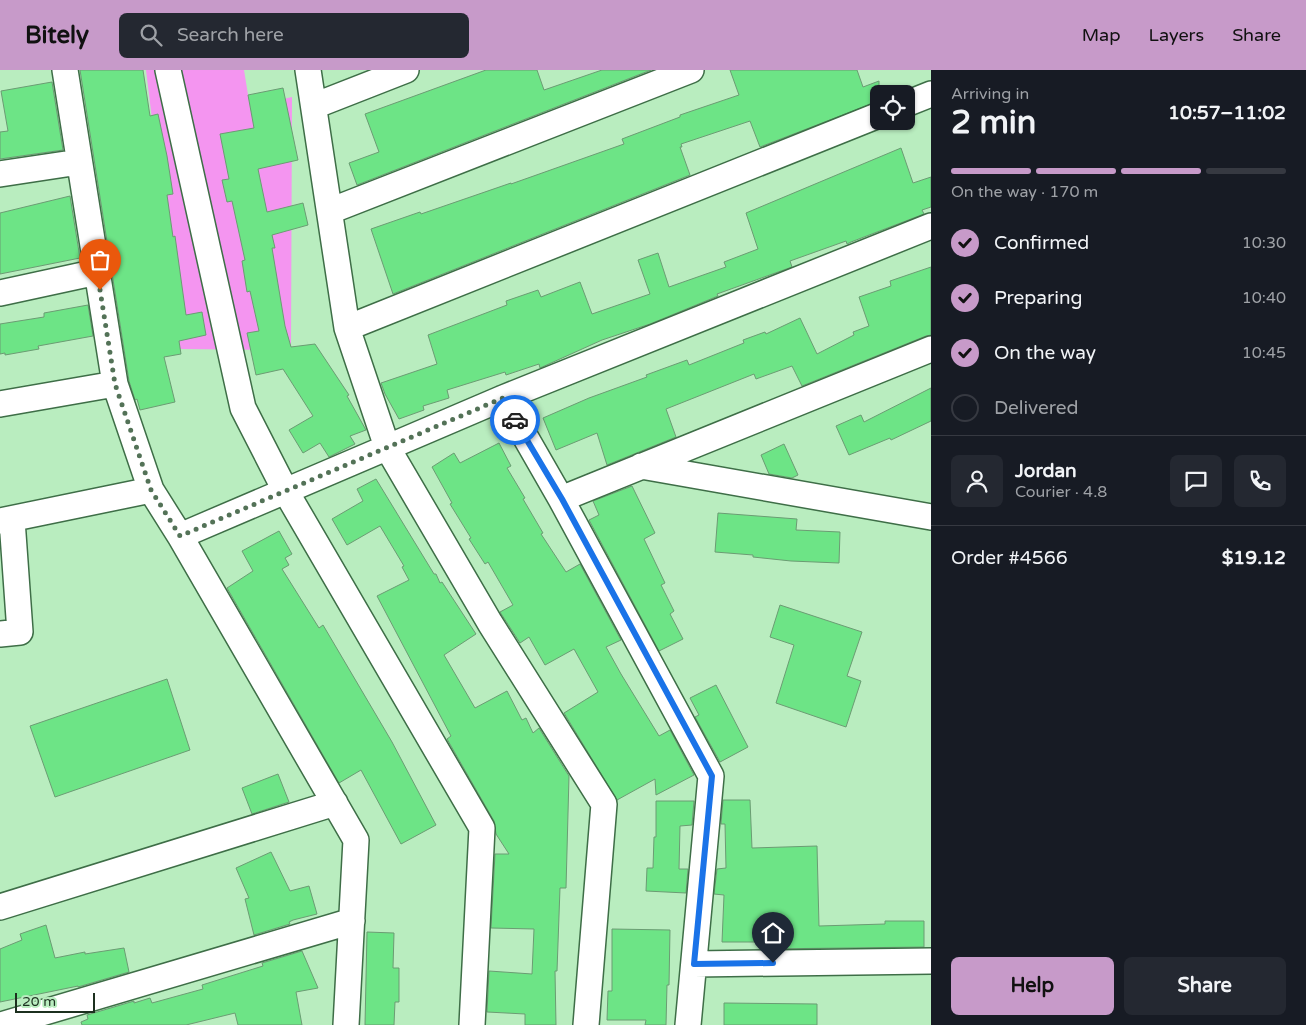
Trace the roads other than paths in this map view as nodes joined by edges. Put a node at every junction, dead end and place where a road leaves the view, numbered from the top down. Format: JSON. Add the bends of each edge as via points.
{"nodes":[{"id":1,"x":65,"y":70,"type":"edge"},
{"id":2,"x":168,"y":70,"type":"edge"},
{"id":3,"x":308,"y":70,"type":"edge"},
{"id":4,"x":406,"y":70,"type":"edge"},
{"id":5,"x":691,"y":70,"type":"edge"},
{"id":6,"x":314,"y":106,"type":"junction"},
{"id":7,"x":870,"y":119,"type":"edge"},
{"id":8,"x":79,"y":162,"type":"junction"},
{"id":9,"x":0,"y":174,"type":"edge"},
{"id":10,"x":330,"y":211,"type":"junction"},
{"id":11,"x":931,"y":226,"type":"edge"},
{"id":12,"x":97,"y":272,"type":"junction"},
{"id":13,"x":0,"y":293,"type":"edge"},
{"id":14,"x":347,"y":328,"type":"junction"},
{"id":15,"x":931,"y":349,"type":"edge"},
{"id":16,"x":115,"y":384,"type":"junction"},
{"id":17,"x":503,"y":398,"type":"junction"},
{"id":18,"x":0,"y":404,"type":"edge"},
{"id":19,"x":387,"y":447,"type":"junction"},
{"id":20,"x":642,"y":466,"type":"junction"},
{"id":21,"x":151,"y":490,"type":"junction"},
{"id":22,"x":285,"y":490,"type":"junction"},
{"id":23,"x":562,"y":499,"type":"junction"},
{"id":24,"x":931,"y":517,"type":"edge"},
{"id":25,"x":6,"y":520,"type":"edge"},
{"id":26,"x":180,"y":536,"type":"junction"},
{"id":27,"x":0,"y":634,"type":"edge"},
{"id":28,"x":335,"y":803,"type":"junction"},
{"id":29,"x":0,"y":907,"type":"edge"},
{"id":30,"x":352,"y":921,"type":"junction"},
{"id":31,"x":931,"y":962,"type":"edge"},
{"id":32,"x":694,"y":964,"type":"junction"},
{"id":33,"x":0,"y":1025,"type":"edge"},
{"id":34,"x":346,"y":1025,"type":"edge"},
{"id":35,"x":472,"y":1025,"type":"edge"},
{"id":36,"x":586,"y":1025,"type":"edge"},
{"id":37,"x":688,"y":1025,"type":"edge"}],
"edges":[{"from":1,"to":8,"type":"street"},
{"from":2,"to":22,"type":"street","via":[[243,408]]},
{"from":3,"to":6,"type":"street"},
{"from":4,"to":6,"type":"street"},
{"from":5,"to":10,"type":"street"},
{"from":6,"to":10,"type":"street"},
{"from":7,"to":14,"type":"street"},
{"from":8,"to":9,"type":"street"},
{"from":8,"to":12,"type":"street"},
{"from":10,"to":14,"type":"street"},
{"from":11,"to":17,"type":"street"},
{"from":12,"to":13,"type":"street"},
{"from":12,"to":16,"type":"street"},
{"from":14,"to":19,"type":"street"},
{"from":15,"to":20,"type":"street"},
{"from":16,"to":18,"type":"street"},
{"from":16,"to":21,"type":"street"},
{"from":17,"to":19,"type":"street"},
{"from":17,"to":23,"type":"street"},
{"from":19,"to":22,"type":"street"},
{"from":19,"to":36,"type":"street","via":[[490,623],[604,804]]},
{"from":20,"to":23,"type":"street"},
{"from":20,"to":24,"type":"street"},
{"from":21,"to":25,"type":"street"},
{"from":21,"to":26,"type":"street"},
{"from":22,"to":26,"type":"street"},
{"from":22,"to":35,"type":"street","via":[[482,828]]},
{"from":23,"to":32,"type":"street","via":[[712,776]]},
{"from":25,"to":27,"type":"street","via":[[20,632]]},
{"from":26,"to":28,"type":"street"},
{"from":28,"to":29,"type":"street"},
{"from":28,"to":30,"type":"street","via":[[356,840]]},
{"from":30,"to":33,"type":"street"},
{"from":30,"to":34,"type":"street"},
{"from":31,"to":32,"type":"street"},
{"from":32,"to":37,"type":"street"}]}
